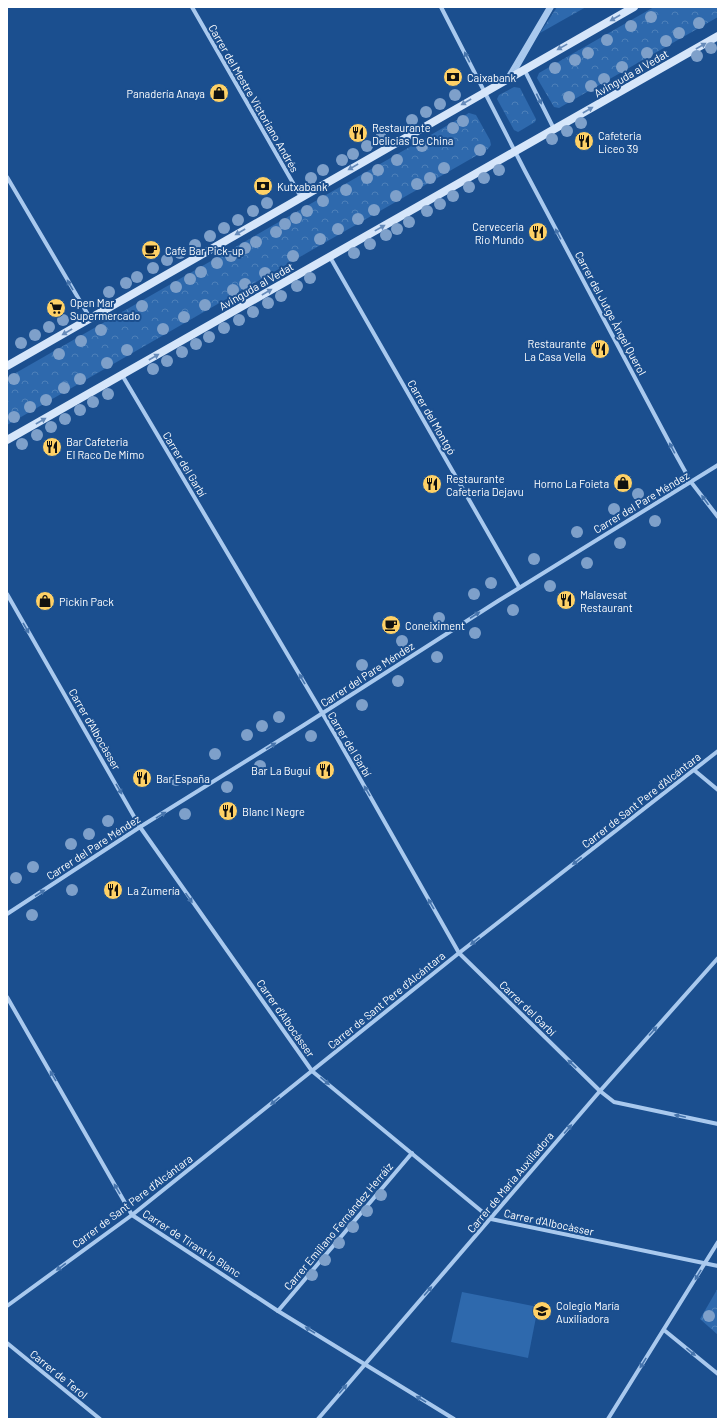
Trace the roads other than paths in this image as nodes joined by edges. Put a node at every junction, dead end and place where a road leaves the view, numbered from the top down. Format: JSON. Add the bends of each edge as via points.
{"nodes":[{"id":1,"x":192,"y":7,"type":"edge"},
{"id":2,"x":441,"y":7,"type":"edge"},
{"id":3,"x":549,"y":7,"type":"edge"},
{"id":4,"x":552,"y":7,"type":"edge"},
{"id":5,"x":634,"y":7,"type":"edge"},
{"id":6,"x":718,"y":36,"type":"edge"},
{"id":7,"x":524,"y":69,"type":"junction"},
{"id":8,"x":509,"y":77,"type":"junction"},
{"id":9,"x":485,"y":91,"type":"junction"},
{"id":10,"x":554,"y":129,"type":"junction"},
{"id":11,"x":516,"y":152,"type":"junction"},
{"id":12,"x":7,"y":177,"type":"edge"},
{"id":13,"x":301,"y":197,"type":"junction"},
{"id":14,"x":330,"y":256,"type":"junction"},
{"id":15,"x":90,"y":319,"type":"junction"},
{"id":16,"x":7,"y":366,"type":"edge"},
{"id":17,"x":122,"y":375,"type":"junction"},
{"id":18,"x":7,"y":440,"type":"edge"},
{"id":19,"x":718,"y":465,"type":"edge"},
{"id":20,"x":692,"y":482,"type":"junction"},
{"id":21,"x":718,"y":517,"type":"edge"},
{"id":22,"x":519,"y":587,"type":"junction"},
{"id":23,"x":7,"y":594,"type":"edge"},
{"id":24,"x":322,"y":714,"type":"junction"},
{"id":25,"x":718,"y":751,"type":"edge"},
{"id":26,"x":694,"y":770,"type":"junction"},
{"id":27,"x":718,"y":790,"type":"edge"},
{"id":28,"x":140,"y":827,"type":"junction"},
{"id":29,"x":7,"y":914,"type":"edge"},
{"id":30,"x":459,"y":953,"type":"junction"},
{"id":31,"x":718,"y":958,"type":"edge"},
{"id":32,"x":7,"y":997,"type":"edge"},
{"id":33,"x":312,"y":1071,"type":"junction"},
{"id":34,"x":600,"y":1091,"type":"junction"},
{"id":35,"x":718,"y":1124,"type":"edge"},
{"id":36,"x":412,"y":1153,"type":"junction"},
{"id":37,"x":132,"y":1215,"type":"junction"},
{"id":38,"x":491,"y":1219,"type":"junction"},
{"id":39,"x":718,"y":1242,"type":"edge"},
{"id":40,"x":705,"y":1264,"type":"junction"},
{"id":41,"x":718,"y":1266,"type":"edge"},
{"id":42,"x":7,"y":1306,"type":"edge"},
{"id":43,"x":278,"y":1311,"type":"junction"},
{"id":44,"x":664,"y":1330,"type":"junction"},
{"id":45,"x":7,"y":1343,"type":"edge"},
{"id":46,"x":365,"y":1365,"type":"junction"},
{"id":47,"x":718,"y":1374,"type":"edge"},
{"id":48,"x":100,"y":1419,"type":"edge"},
{"id":49,"x":318,"y":1419,"type":"edge"},
{"id":50,"x":454,"y":1419,"type":"edge"},
{"id":51,"x":608,"y":1419,"type":"edge"}],
"edges":[{"from":1,"to":13,"type":"street","name":"Carrer del Mestre Victoriano Andrés"},
{"from":9,"to":2,"type":"street","one_way":true},
{"from":3,"to":8,"type":"street"},
{"from":4,"to":8,"type":"street"},
{"from":5,"to":7,"type":"street","one_way":true},
{"from":10,"to":6,"type":"street","name":"Avinguda al Vedat","one_way":true},
{"from":7,"to":8,"type":"street"},
{"from":7,"to":10,"type":"street","one_way":true},
{"from":8,"to":9,"type":"street"},
{"from":9,"to":11,"type":"street"},
{"from":9,"to":13,"type":"street","one_way":true},
{"from":10,"to":11,"type":"street","name":"Avinguda al Vedat"},
{"from":14,"to":11,"type":"street","name":"Avinguda al Vedat","one_way":true},
{"from":20,"to":11,"type":"street","name":"Carrer del Jutge Àngel Querol","one_way":true},
{"from":15,"to":12,"type":"street","one_way":true},
{"from":13,"to":15,"type":"street","one_way":true},
{"from":17,"to":14,"type":"street","name":"Avinguda al Vedat","one_way":true},
{"from":14,"to":22,"type":"street","name":"Carrer del Montgó"},
{"from":15,"to":16,"type":"street","one_way":true},
{"from":18,"to":17,"type":"street","name":"Avinguda al Vedat","one_way":true},
{"from":24,"to":17,"type":"street","name":"Carrer del Garbí","one_way":true},
{"from":19,"to":20,"type":"street","name":"Carrer del Pare Méndez"},
{"from":21,"to":20,"type":"street","name":"Carrer del Jutge Àngel Querol","one_way":true},
{"from":20,"to":22,"type":"street","name":"Carrer del Pare Méndez"},
{"from":24,"to":22,"type":"street","name":"Carrer del Pare Méndez","one_way":true},
{"from":23,"to":28,"type":"street","name":"Carrer d'Albocàsser","one_way":true},
{"from":28,"to":24,"type":"street","name":"Carrer del Pare Méndez","one_way":true},
{"from":30,"to":24,"type":"street","name":"Carrer del Garbí","one_way":true},
{"from":25,"to":26,"type":"street","name":"Carrer de Sant Pere d'Alcántara"},
{"from":26,"to":27,"type":"street"},
{"from":26,"to":30,"type":"street","name":"Carrer de Sant Pere d'Alcántara","one_way":true},
{"from":29,"to":28,"type":"street","name":"Carrer del Pare Méndez","one_way":true},
{"from":28,"to":33,"type":"street","name":"Carrer d'Albocàsser","one_way":true},
{"from":30,"to":33,"type":"street","name":"Carrer de Sant Pere d'Alcántara"},
{"from":34,"to":30,"type":"street","name":"Carrer del Garbí","one_way":true},
{"from":34,"to":31,"type":"street","name":"Carrer de Maria Auxiliadora","one_way":true},
{"from":37,"to":32,"type":"street","name":"Carrer de Tirant lo Blanc","one_way":true},
{"from":33,"to":36,"type":"street","name":"Carrer d'Albocàsser","one_way":true},
{"from":33,"to":37,"type":"street","name":"Carrer de Sant Pere d'Alcántara","one_way":true},
{"from":35,"to":34,"type":"street","name":"Carrer del Garbí","one_way":true,"via":[[614,1102]]},
{"from":38,"to":34,"type":"street","name":"Carrer de Maria Auxiliadora","one_way":true},
{"from":36,"to":38,"type":"street","name":"Carrer d'Albocàsser"},
{"from":36,"to":43,"type":"street","name":"Carrer Emiliano Fernández Herráiz"},
{"from":37,"to":42,"type":"street","name":"Carrer de Sant Pere d'Alcántara","one_way":true},
{"from":37,"to":43,"type":"street","name":"Carrer de Tirant lo Blanc"},
{"from":38,"to":40,"type":"street","name":"Carrer d'Albocàsser"},
{"from":46,"to":38,"type":"street","name":"Carrer de Maria Auxiliadora","one_way":true},
{"from":39,"to":40,"type":"street"},
{"from":40,"to":41,"type":"street","name":"Carrer d'Albocàsser"},
{"from":40,"to":44,"type":"street","one_way":true},
{"from":46,"to":43,"type":"street","name":"Carrer de Tirant lo Blanc","one_way":true},
{"from":44,"to":47,"type":"street","one_way":true},
{"from":44,"to":51,"type":"street","one_way":true},
{"from":45,"to":48,"type":"street","name":"Carrer de Terol"},
{"from":49,"to":46,"type":"street","name":"Carrer de Maria Auxiliadora","one_way":true},
{"from":50,"to":46,"type":"street","name":"Carrer de Tirant lo Blanc","one_way":true}]}
